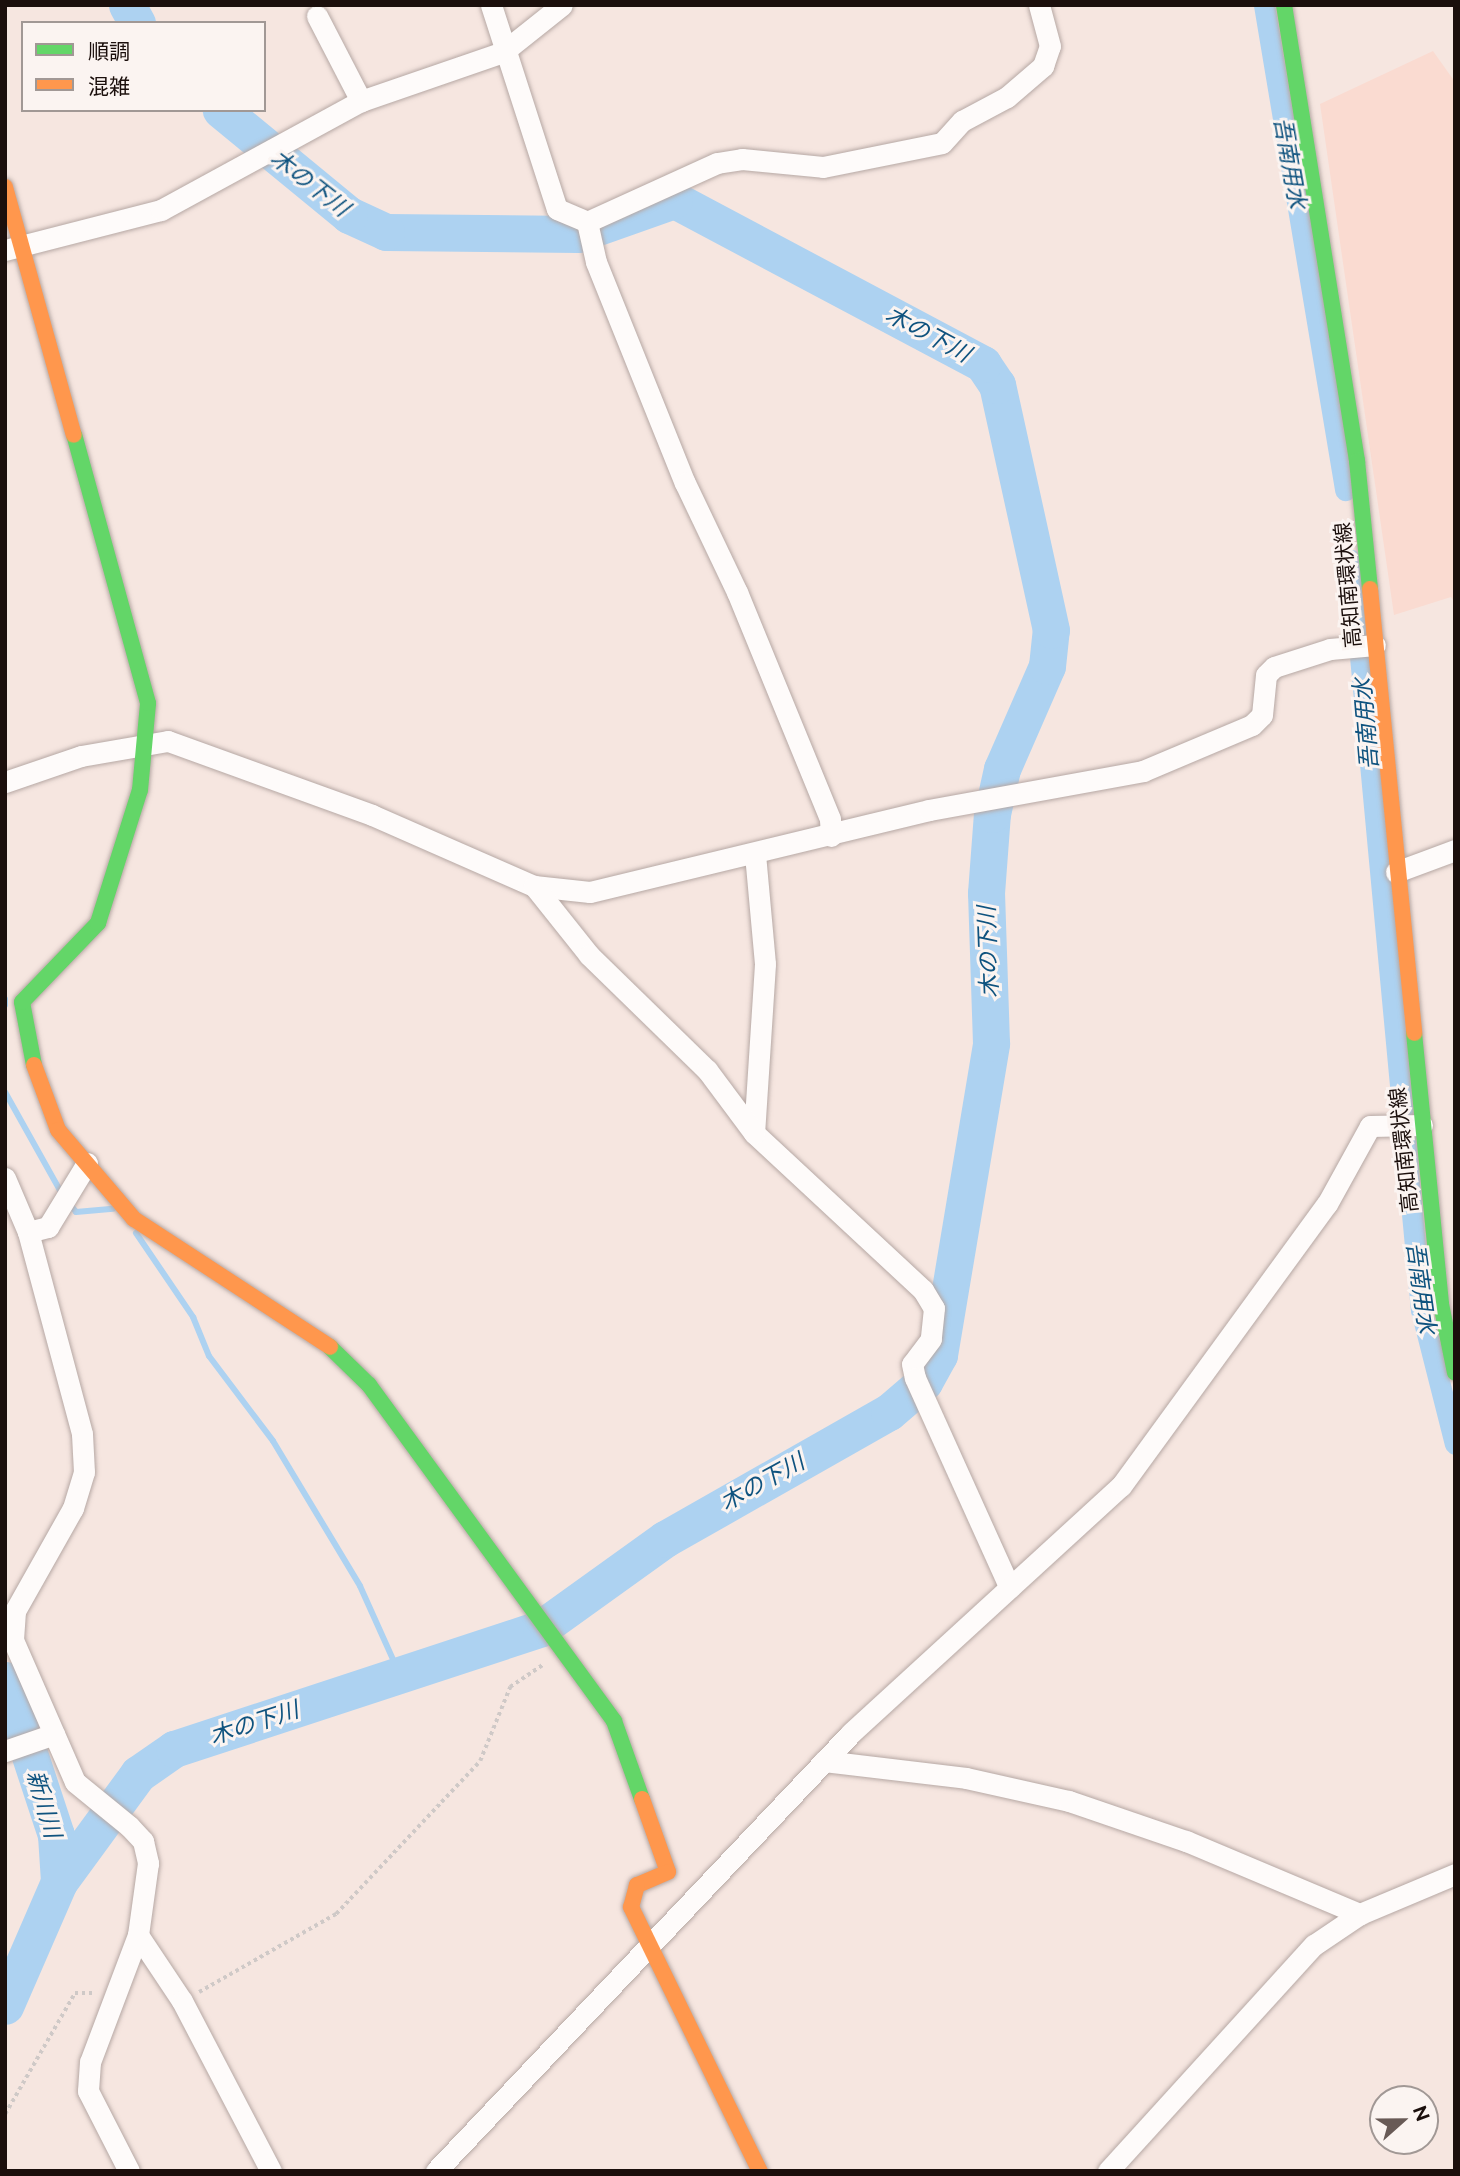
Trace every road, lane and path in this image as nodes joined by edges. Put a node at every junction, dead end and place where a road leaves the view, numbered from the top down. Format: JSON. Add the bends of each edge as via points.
{"nodes":[{"id":1,"x":491,"y":5,"type":"edge"},
{"id":2,"x":562,"y":5,"type":"edge"},
{"id":3,"x":1039,"y":5,"type":"edge"},
{"id":4,"x":1284,"y":5,"type":"edge"},
{"id":5,"x":317,"y":16,"type":"dead end"},
{"id":6,"x":503,"y":52,"type":"junction"},
{"id":7,"x":361,"y":101,"type":"junction"},
{"id":8,"x":5,"y":187,"type":"edge"},
{"id":9,"x":589,"y":229,"type":"junction"},
{"id":10,"x":12,"y":248,"type":"edge"},
{"id":11,"x":1365,"y":645,"type":"junction"},
{"id":12,"x":148,"y":744,"type":"junction"},
{"id":13,"x":5,"y":782,"type":"edge"},
{"id":14,"x":831,"y":836,"type":"junction"},
{"id":15,"x":1455,"y":850,"type":"edge"},
{"id":16,"x":755,"y":854,"type":"junction"},
{"id":17,"x":1396,"y":872,"type":"junction"},
{"id":18,"x":534,"y":886,"type":"junction"},
{"id":19,"x":1409,"y":1125,"type":"junction"},
{"id":20,"x":754,"y":1133,"type":"junction"},
{"id":21,"x":87,"y":1163,"type":"junction"},
{"id":22,"x":5,"y":1178,"type":"edge"},
{"id":23,"x":28,"y":1232,"type":"junction"},
{"id":24,"x":1455,"y":1373,"type":"edge"},
{"id":25,"x":1010,"y":1588,"type":"junction"},
{"id":26,"x":567,"y":1651,"type":"junction"},
{"id":27,"x":49,"y":1736,"type":"junction"},
{"id":28,"x":7,"y":1751,"type":"edge"},
{"id":29,"x":824,"y":1761,"type":"junction"},
{"id":30,"x":1455,"y":1874,"type":"edge"},
{"id":31,"x":1360,"y":1914,"type":"junction"},
{"id":32,"x":138,"y":1935,"type":"junction"},
{"id":33,"x":649,"y":1948,"type":"junction"},
{"id":34,"x":114,"y":1994,"type":"junction"},
{"id":35,"x":182,"y":2001,"type":"junction"},
{"id":36,"x":5,"y":2114,"type":"edge"},
{"id":37,"x":129,"y":2171,"type":"edge"},
{"id":38,"x":271,"y":2171,"type":"edge"},
{"id":39,"x":436,"y":2171,"type":"edge"},
{"id":40,"x":760,"y":2171,"type":"edge"},
{"id":41,"x":1108,"y":2171,"type":"edge"}],
"edges":[{"from":1,"to":6,"type":"street"},
{"from":2,"to":6,"type":"street"},
{"from":3,"to":9,"type":"street","via":[[1050,46],[1043,66],[1007,97],[962,121],[942,143],[823,167],[742,159],[717,163]]},
{"from":4,"to":11,"type":"street","name":"高知南環状線","via":[[1357,461]]},
{"from":5,"to":7,"type":"street"},
{"from":6,"to":7,"type":"street"},
{"from":6,"to":9,"type":"street","via":[[535,130],[556,209]]},
{"from":7,"to":10,"type":"street","via":[[161,210]]},
{"from":8,"to":10,"type":"street"},
{"from":9,"to":14,"type":"street","via":[[685,483],[737,592],[825,806]]},
{"from":10,"to":12,"type":"street","via":[[141,663]]},
{"from":11,"to":14,"type":"street","via":[[1274,667],[1266,675],[1262,715],[1252,725],[1143,771],[1082,777]]},
{"from":11,"to":17,"type":"street","name":"高知南環状線"},
{"from":12,"to":13,"type":"street","via":[[81,756]]},
{"from":12,"to":18,"type":"street","via":[[195,747]]},
{"from":12,"to":21,"type":"street","via":[[141,790],[98,923],[22,1002],[22,1024],[45,1103]]},
{"from":14,"to":16,"type":"street"},
{"from":15,"to":17,"type":"street"},
{"from":16,"to":18,"type":"street","via":[[590,892]]},
{"from":16,"to":20,"type":"street","via":[[765,964]]},
{"from":17,"to":19,"type":"street","name":"高知南環状線"},
{"from":18,"to":20,"type":"street","via":[[589,955],[707,1070]]},
{"from":19,"to":24,"type":"street","name":"高知南環状線"},
{"from":19,"to":25,"type":"street","via":[[1370,1126],[1327,1204],[1121,1486]]},
{"from":20,"to":25,"type":"street","via":[[923,1290],[934,1308],[931,1339],[912,1364],[915,1378]]},
{"from":21,"to":23,"type":"street","via":[[48,1227]]},
{"from":21,"to":26,"type":"street","via":[[134,1220],[317,1334],[369,1385]]},
{"from":22,"to":23,"type":"street"},
{"from":23,"to":27,"type":"street","via":[[83,1447],[84,1472],[73,1508],[15,1611],[13,1640]]},
{"from":25,"to":29,"type":"street"},
{"from":26,"to":33,"type":"street","via":[[628,1749],[668,1872],[637,1885],[631,1907]]},
{"from":26,"to":35,"type":"path","via":[[510,1688],[480,1761],[336,1914]]},
{"from":27,"to":28,"type":"street"},
{"from":27,"to":32,"type":"street","via":[[75,1782],[143,1841],[148,1863]]},
{"from":29,"to":31,"type":"street","via":[[966,1778],[1069,1801],[1199,1846]]},
{"from":29,"to":33,"type":"street"},
{"from":30,"to":31,"type":"street"},
{"from":31,"to":41,"type":"street","via":[[1286,1970]]},
{"from":32,"to":34,"type":"street"},
{"from":32,"to":35,"type":"street"},
{"from":33,"to":39,"type":"street"},
{"from":33,"to":40,"type":"street"},
{"from":34,"to":36,"type":"path","via":[[75,1993]]},
{"from":34,"to":37,"type":"street","via":[[90,2062],[88,2091]]},
{"from":35,"to":38,"type":"street"}]}
